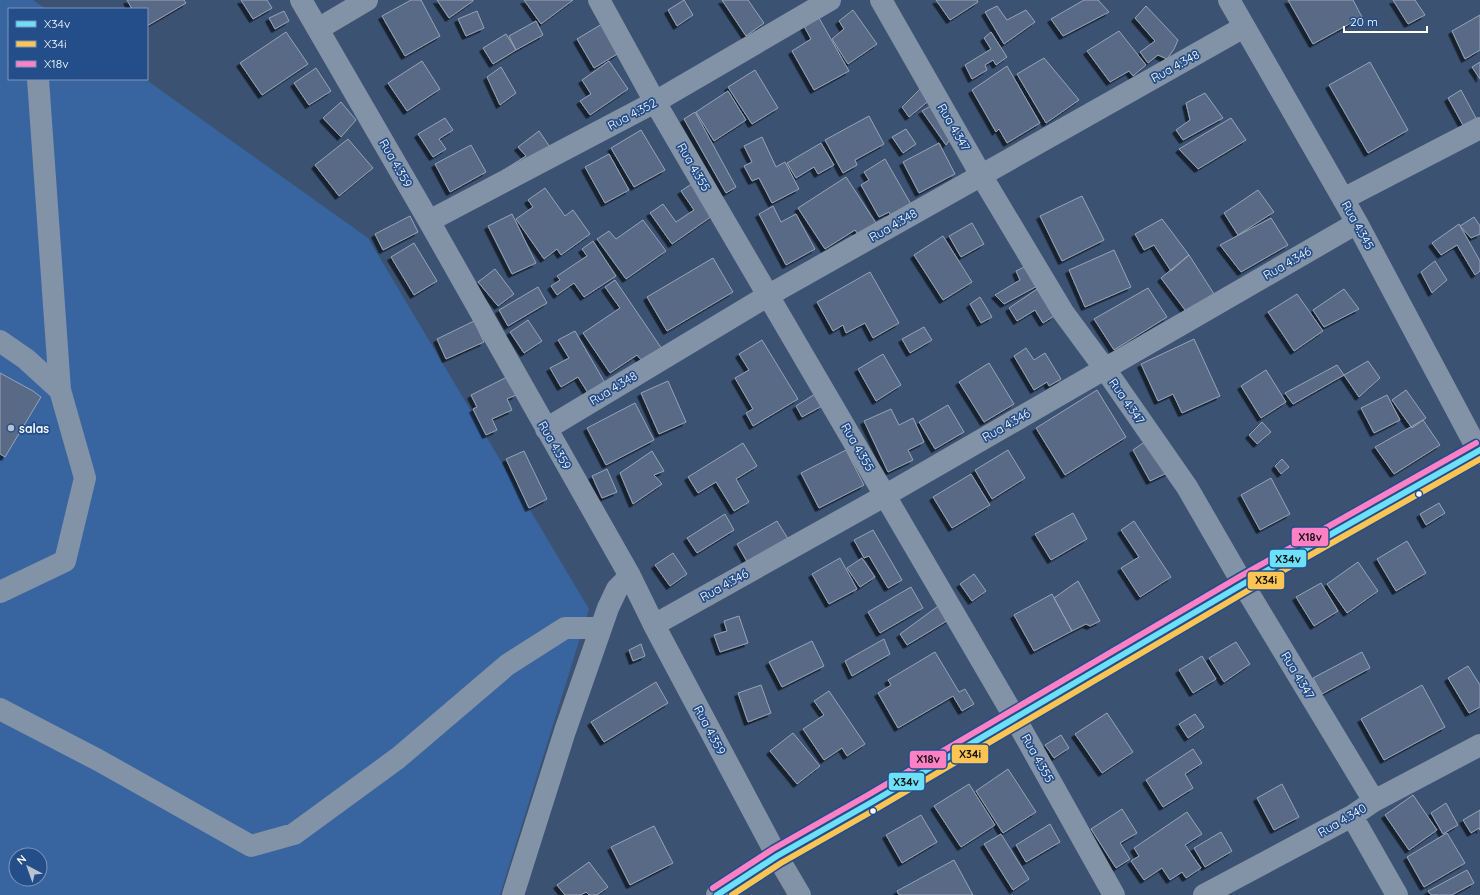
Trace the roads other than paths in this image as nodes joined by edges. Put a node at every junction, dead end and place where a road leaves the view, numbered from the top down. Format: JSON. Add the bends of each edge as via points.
{"nodes":[{"id":1,"x":302,"y":0,"type":"edge"},
{"id":2,"x":367,"y":0,"type":"edge"},
{"id":3,"x":599,"y":0,"type":"edge"},
{"id":4,"x":830,"y":0,"type":"edge"},
{"id":5,"x":881,"y":0,"type":"edge"},
{"id":6,"x":1229,"y":0,"type":"edge"},
{"id":7,"x":1244,"y":27,"type":"junction"},
{"id":8,"x":318,"y":29,"type":"junction"},
{"id":9,"x":38,"y":80,"type":"edge"},
{"id":10,"x":655,"y":102,"type":"junction"},
{"id":11,"x":1480,"y":128,"type":"edge"},
{"id":12,"x":981,"y":175,"type":"junction"},
{"id":13,"x":1343,"y":199,"type":"junction"},
{"id":14,"x":429,"y":221,"type":"junction"},
{"id":15,"x":1357,"y":223,"type":"junction"},
{"id":16,"x":769,"y":295,"type":"junction"},
{"id":17,"x":0,"y":341,"type":"edge"},
{"id":18,"x":1105,"y":369,"type":"junction"},
{"id":19,"x":60,"y":390,"type":"junction"},
{"id":20,"x":546,"y":429,"type":"junction"},
{"id":21,"x":1479,"y":451,"type":"edge"},
{"id":22,"x":886,"y":495,"type":"junction"},
{"id":23,"x":630,"y":576,"type":"junction"},
{"id":24,"x":1243,"y":584,"type":"junction"},
{"id":25,"x":0,"y":592,"type":"edge"},
{"id":26,"x":654,"y":625,"type":"junction"},
{"id":27,"x":601,"y":628,"type":"junction"},
{"id":28,"x":0,"y":710,"type":"edge"},
{"id":29,"x":1015,"y":718,"type":"junction"},
{"id":30,"x":1480,"y":746,"type":"edge"},
{"id":31,"x":1374,"y":801,"type":"junction"},
{"id":32,"x":1352,"y":816,"type":"junction"},
{"id":33,"x":777,"y":856,"type":"junction"},
{"id":34,"x":513,"y":895,"type":"edge"},
{"id":35,"x":717,"y":895,"type":"edge"},
{"id":36,"x":800,"y":895,"type":"edge"},
{"id":37,"x":1114,"y":895,"type":"edge"},
{"id":38,"x":1204,"y":895,"type":"edge"},
{"id":39,"x":1397,"y":895,"type":"edge"}],
"edges":[{"from":1,"to":8,"type":"street","name":"Rua 4.359"},
{"from":2,"to":8,"type":"street"},
{"from":3,"to":10,"type":"street","name":"Rua 4.355"},
{"from":4,"to":10,"type":"street","name":"Rua 4.352"},
{"from":5,"to":12,"type":"street","name":"Rua 4.347"},
{"from":6,"to":7,"type":"street","name":"Rua 4.345"},
{"from":7,"to":12,"type":"street","name":"Rua 4.348"},
{"from":7,"to":13,"type":"street","name":"Rua 4.345"},
{"from":8,"to":14,"type":"street","name":"Rua 4.359"},
{"from":9,"to":19,"type":"street"},
{"from":10,"to":14,"type":"street","name":"Rua 4.352"},
{"from":10,"to":16,"type":"street","name":"Rua 4.355"},
{"from":11,"to":13,"type":"street"},
{"from":12,"to":16,"type":"street","name":"Rua 4.348"},
{"from":12,"to":18,"type":"street","name":"Rua 4.347","via":[[1063,312]]},
{"from":13,"to":15,"type":"street","name":"Rua 4.345"},
{"from":14,"to":20,"type":"street","name":"Rua 4.359"},
{"from":15,"to":18,"type":"street","name":"Rua 4.346"},
{"from":15,"to":21,"type":"street","name":"Rua 4.345"},
{"from":16,"to":20,"type":"street","name":"Rua 4.348"},
{"from":16,"to":22,"type":"street","name":"Rua 4.355"},
{"from":17,"to":19,"type":"street","via":[[26,359]]},
{"from":18,"to":22,"type":"street","name":"Rua 4.346"},
{"from":18,"to":24,"type":"street","name":"Rua 4.347","via":[[1187,487]]},
{"from":19,"to":25,"type":"street","via":[[85,478],[65,561]]},
{"from":20,"to":23,"type":"street","name":"Rua 4.359"},
{"from":21,"to":24,"type":"main road"},
{"from":22,"to":26,"type":"street","name":"Rua 4.346"},
{"from":22,"to":29,"type":"street","name":"Rua 4.355"},
{"from":23,"to":26,"type":"street","name":"Rua 4.359"},
{"from":23,"to":27,"type":"street","via":[[617,589]]},
{"from":24,"to":29,"type":"main road"},
{"from":24,"to":31,"type":"street","name":"Rua 4.347"},
{"from":26,"to":33,"type":"street","name":"Rua 4.359"},
{"from":27,"to":28,"type":"street","via":[[566,628],[507,665],[398,758],[294,834],[251,846],[98,760]]},
{"from":27,"to":34,"type":"street"},
{"from":29,"to":33,"type":"main road"},
{"from":29,"to":37,"type":"street","name":"Rua 4.355"},
{"from":30,"to":31,"type":"street","name":"Rua 4.340"},
{"from":31,"to":32,"type":"street","name":"Rua 4.340"},
{"from":32,"to":38,"type":"street","name":"Rua 4.340"},
{"from":32,"to":39,"type":"street"},
{"from":33,"to":35,"type":"main road"},
{"from":33,"to":36,"type":"street","name":"Rua 4.359"}]}
